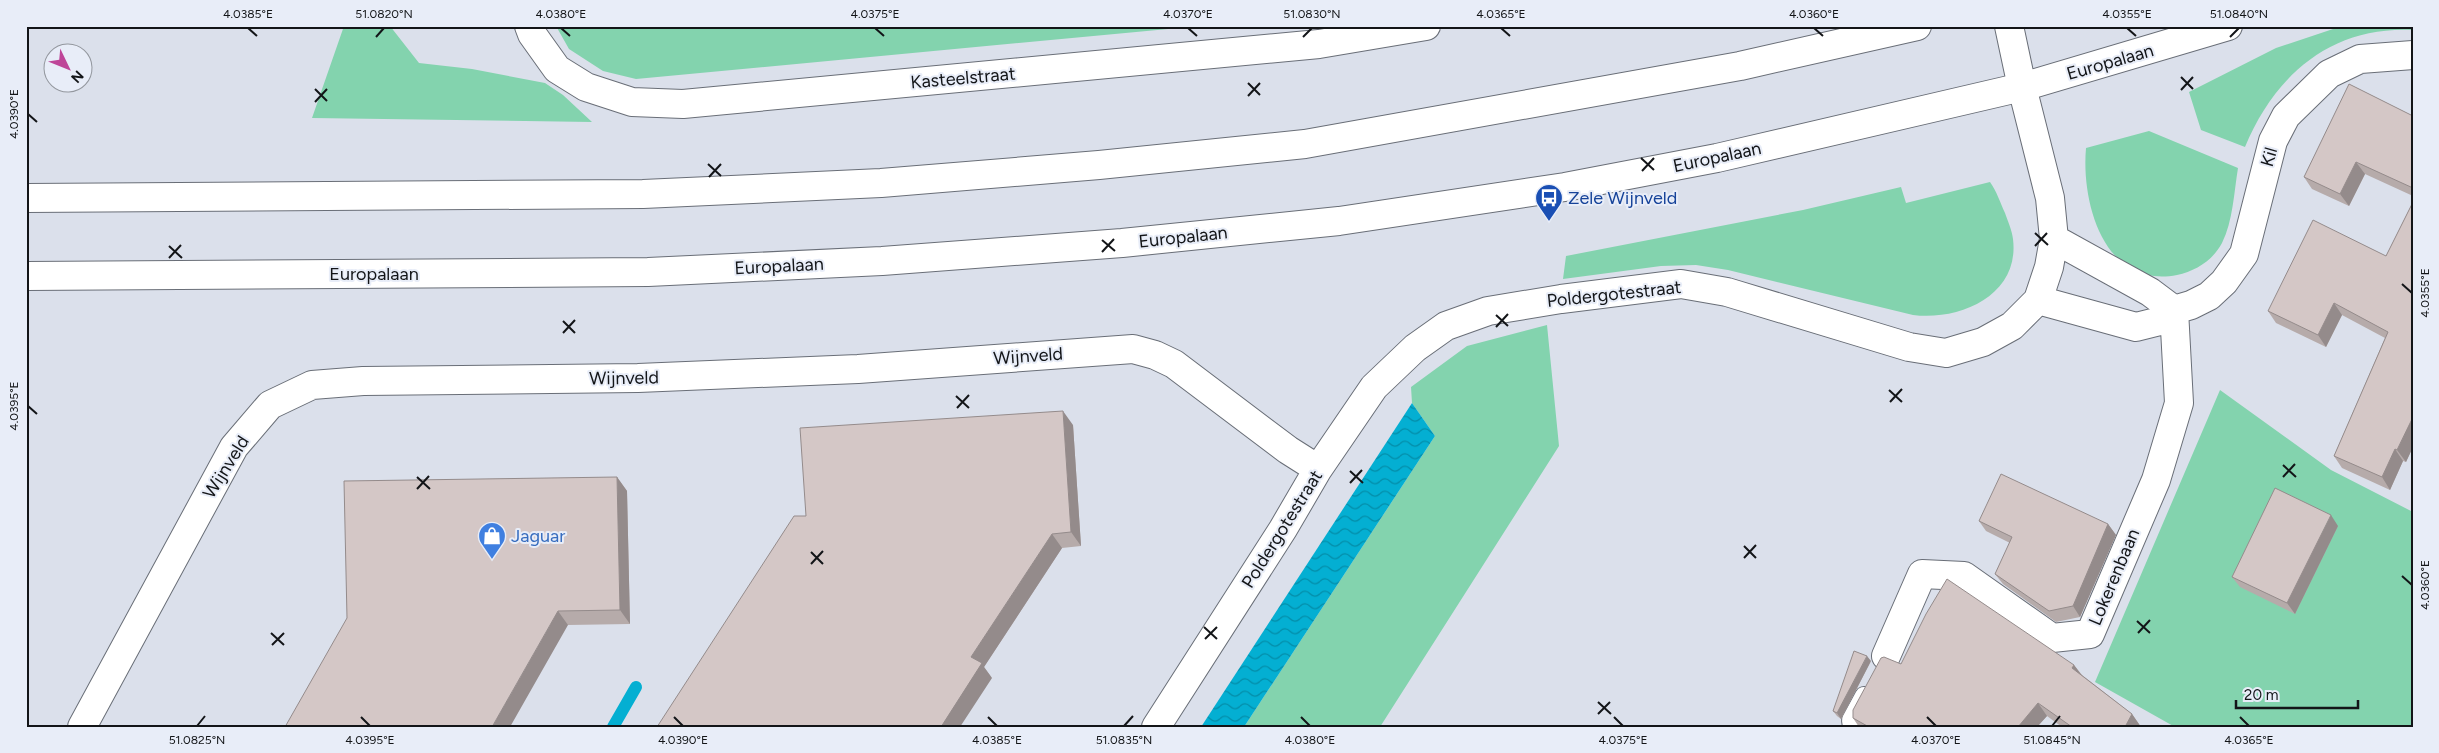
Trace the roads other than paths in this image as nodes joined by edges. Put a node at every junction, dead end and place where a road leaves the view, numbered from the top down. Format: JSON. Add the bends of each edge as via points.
{"nodes":[{"id":1,"x":529,"y":26,"type":"edge"},
{"id":2,"x":1426,"y":26,"type":"edge"},
{"id":3,"x":1917,"y":26,"type":"edge"},
{"id":4,"x":2009,"y":26,"type":"edge"},
{"id":5,"x":2228,"y":26,"type":"edge"},
{"id":6,"x":2413,"y":55,"type":"edge"},
{"id":7,"x":2022,"y":87,"type":"junction"},
{"id":8,"x":26,"y":198,"type":"edge"},
{"id":9,"x":2054,"y":239,"type":"junction"},
{"id":10,"x":26,"y":276,"type":"edge"},
{"id":11,"x":2038,"y":300,"type":"junction"},
{"id":12,"x":2174,"y":310,"type":"junction"},
{"id":13,"x":1318,"y":469,"type":"junction"},
{"id":14,"x":1879,"y":669,"type":"joint"},
{"id":15,"x":82,"y":727,"type":"edge"},
{"id":16,"x":1156,"y":727,"type":"edge"},
{"id":17,"x":1852,"y":727,"type":"edge"}],
"edges":[{"from":1,"to":2,"type":"main road","name":"Kasteelstraat","via":[[557,69],[586,87],[632,102],[683,104],[1319,44]]},
{"from":3,"to":8,"type":"main road","via":[[1740,66],[1315,142],[1100,165],[881,184],[644,194]]},
{"from":4,"to":7,"type":"main road"},
{"from":5,"to":7,"type":"main road","name":"Europalaan"},
{"from":6,"to":12,"type":"main road","name":"Kil","via":[[2360,59],[2329,74],[2299,102],[2286,116],[2273,141],[2244,254],[2224,282],[2209,296]]},
{"from":7,"to":9,"type":"main road","name":"Poldergotestraat","via":[[2050,198]]},
{"from":7,"to":10,"type":"main road","name":"Europalaan","via":[[1717,158],[1565,187],[1339,221],[1122,243],[882,261],[648,272]]},
{"from":9,"to":11,"type":"main road","name":"Poldergotestraat"},
{"from":9,"to":12,"type":"main road","via":[[2150,292]]},
{"from":11,"to":12,"type":"main road","name":"Kil","via":[[2136,327],[2156,322]]},
{"from":11,"to":13,"type":"main road","name":"Poldergotestraat","via":[[2012,326],[1983,342],[1946,353],[1909,347],[1727,292],[1681,284],[1488,311],[1446,326],[1415,348],[1374,387]]},
{"from":12,"to":14,"type":"main road","name":"Lokerenbaan","via":[[2179,403],[2156,480],[2090,634],[2052,638],[1964,576],[1922,574]]},
{"from":13,"to":15,"type":"main road","name":"Wijnveld","via":[[1174,364],[1133,350],[638,378],[363,381],[312,385],[270,405],[234,447]]},
{"from":13,"to":16,"type":"main road","name":"Poldergotestraat"},
{"from":14,"to":17,"type":"lane","via":[[1851,720]]}]}
